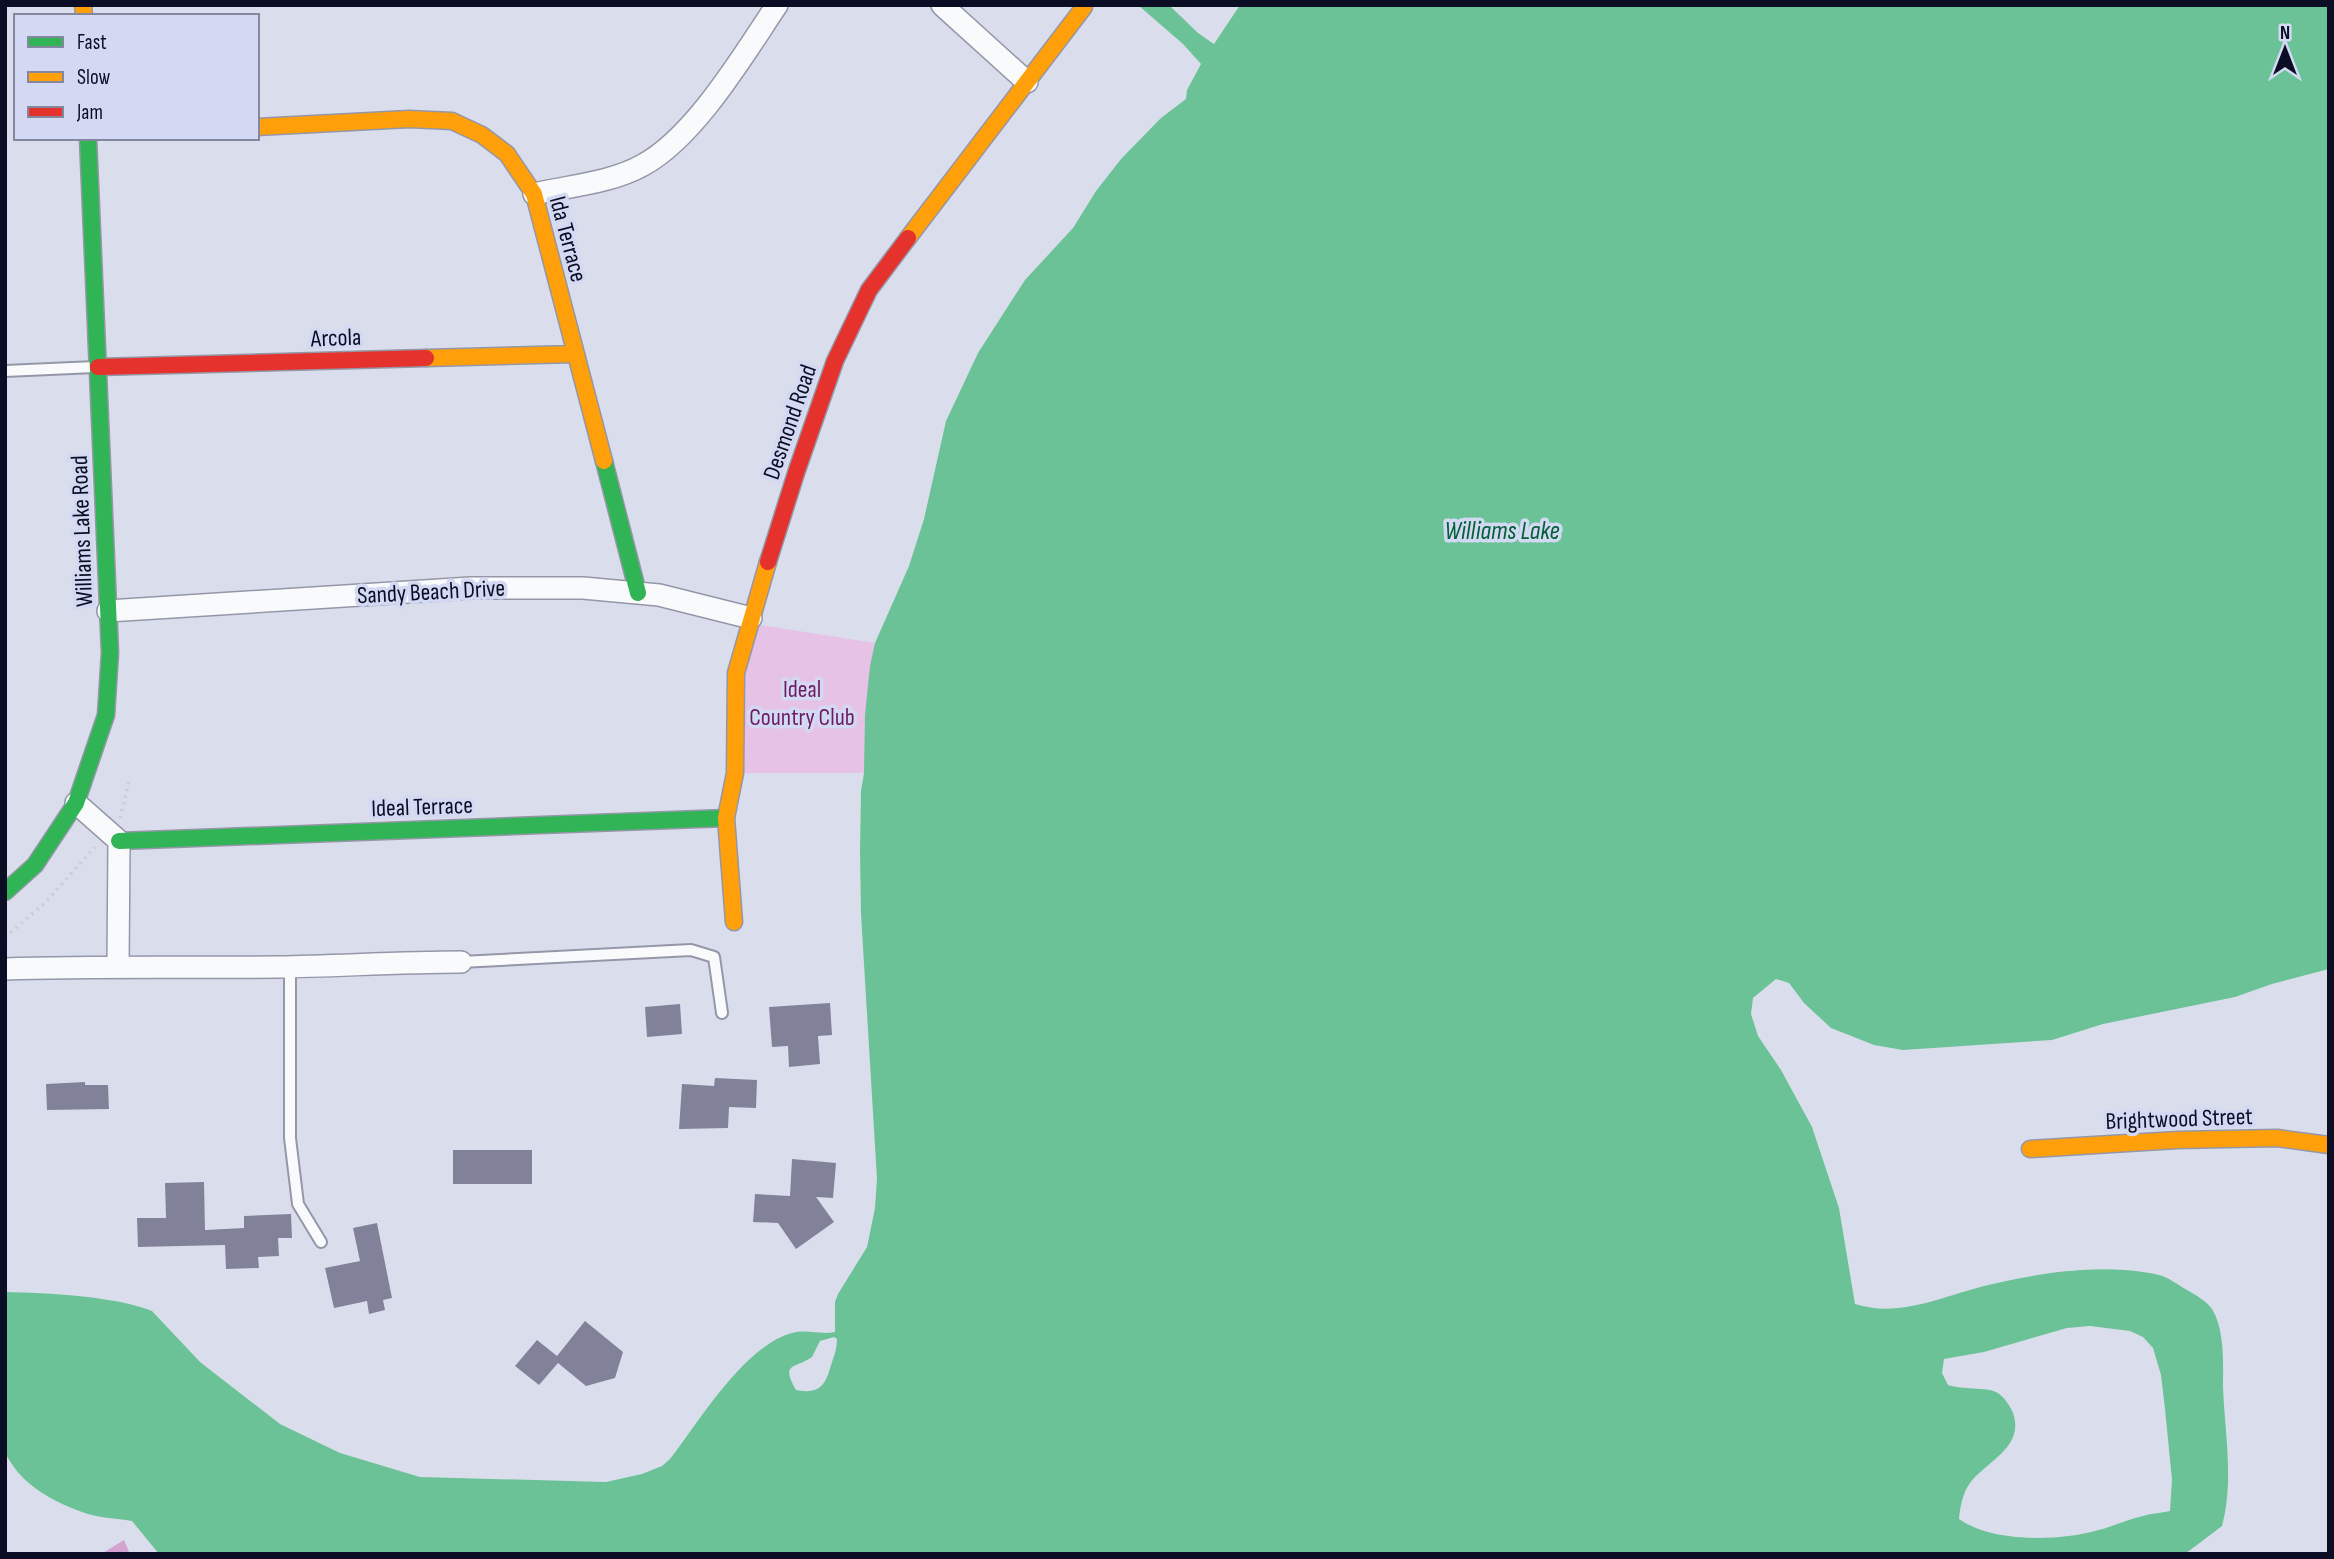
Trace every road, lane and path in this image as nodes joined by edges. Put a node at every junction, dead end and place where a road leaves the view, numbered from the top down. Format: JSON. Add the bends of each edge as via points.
{"nodes":[{"id":1,"x":777,"y":5,"type":"edge"},
{"id":2,"x":942,"y":5,"type":"edge"},
{"id":3,"x":1084,"y":8,"type":"dead end"},
{"id":4,"x":1027,"y":82,"type":"junction"},
{"id":5,"x":259,"y":127,"type":"edge"},
{"id":6,"x":88,"y":140,"type":"edge"},
{"id":7,"x":534,"y":194,"type":"junction"},
{"id":8,"x":575,"y":354,"type":"junction"},
{"id":9,"x":98,"y":367,"type":"junction"},
{"id":10,"x":5,"y":371,"type":"edge"},
{"id":11,"x":638,"y":593,"type":"junction"},
{"id":12,"x":108,"y":611,"type":"junction"},
{"id":13,"x":751,"y":618,"type":"junction"},
{"id":14,"x":130,"y":777,"type":"dead end"},
{"id":15,"x":76,"y":803,"type":"junction"},
{"id":16,"x":726,"y":818,"type":"junction"},
{"id":17,"x":119,"y":819,"type":"dead end"},
{"id":18,"x":109,"y":841,"type":"junction"},
{"id":19,"x":5,"y":892,"type":"edge"},
{"id":20,"x":734,"y":922,"type":"dead end"},
{"id":21,"x":5,"y":937,"type":"edge"},
{"id":22,"x":461,"y":962,"type":"joint"},
{"id":23,"x":118,"y":966,"type":"junction"},
{"id":24,"x":290,"y":967,"type":"junction"},
{"id":25,"x":5,"y":969,"type":"edge"},
{"id":26,"x":722,"y":1013,"type":"dead end"},
{"id":27,"x":2329,"y":1145,"type":"edge"},
{"id":28,"x":2030,"y":1149,"type":"dead end"},
{"id":29,"x":321,"y":1242,"type":"dead end"}],
"edges":[{"from":1,"to":7,"type":"street","via":[[713,98],[665,152],[614,177]]},
{"from":2,"to":4,"type":"street"},
{"from":3,"to":4,"type":"street","name":"Desmond Road"},
{"from":4,"to":13,"type":"street","name":"Desmond Road","via":[[869,290],[835,361]]},
{"from":5,"to":7,"type":"street","name":"Ida Terrace","via":[[452,121],[507,154]]},
{"from":6,"to":9,"type":"street","name":"Williams Lake Road"},
{"from":7,"to":8,"type":"street","name":"Ida Terrace"},
{"from":8,"to":9,"type":"street","name":"Arcola"},
{"from":8,"to":11,"type":"street","name":"Ida Terrace"},
{"from":9,"to":10,"type":"lane"},
{"from":9,"to":12,"type":"street","name":"Williams Lake Road"},
{"from":11,"to":12,"type":"street","name":"Sandy Beach Drive","via":[[471,588]]},
{"from":11,"to":13,"type":"street","name":"Sandy Beach Drive"},
{"from":12,"to":15,"type":"street","name":"Williams Lake Road","via":[[106,715]]},
{"from":13,"to":16,"type":"street","name":"Desmond Road","via":[[736,673],[735,773]]},
{"from":14,"to":17,"type":"path"},
{"from":15,"to":18,"type":"street"},
{"from":15,"to":19,"type":"street","name":"Williams Lake Road","via":[[35,865]]},
{"from":16,"to":18,"type":"street","name":"Ideal Terrace"},
{"from":16,"to":20,"type":"street","name":"Desmond Road"},
{"from":18,"to":21,"type":"path"},
{"from":18,"to":23,"type":"street"},
{"from":22,"to":24,"type":"street"},
{"from":22,"to":26,"type":"lane","via":[[691,950],[714,957]]},
{"from":23,"to":24,"type":"street"},
{"from":23,"to":25,"type":"street"},
{"from":24,"to":29,"type":"lane","via":[[290,1138],[298,1204]]},
{"from":27,"to":28,"type":"street","name":"Brightwood Street","via":[[2265,1139],[2177,1140]]}]}
